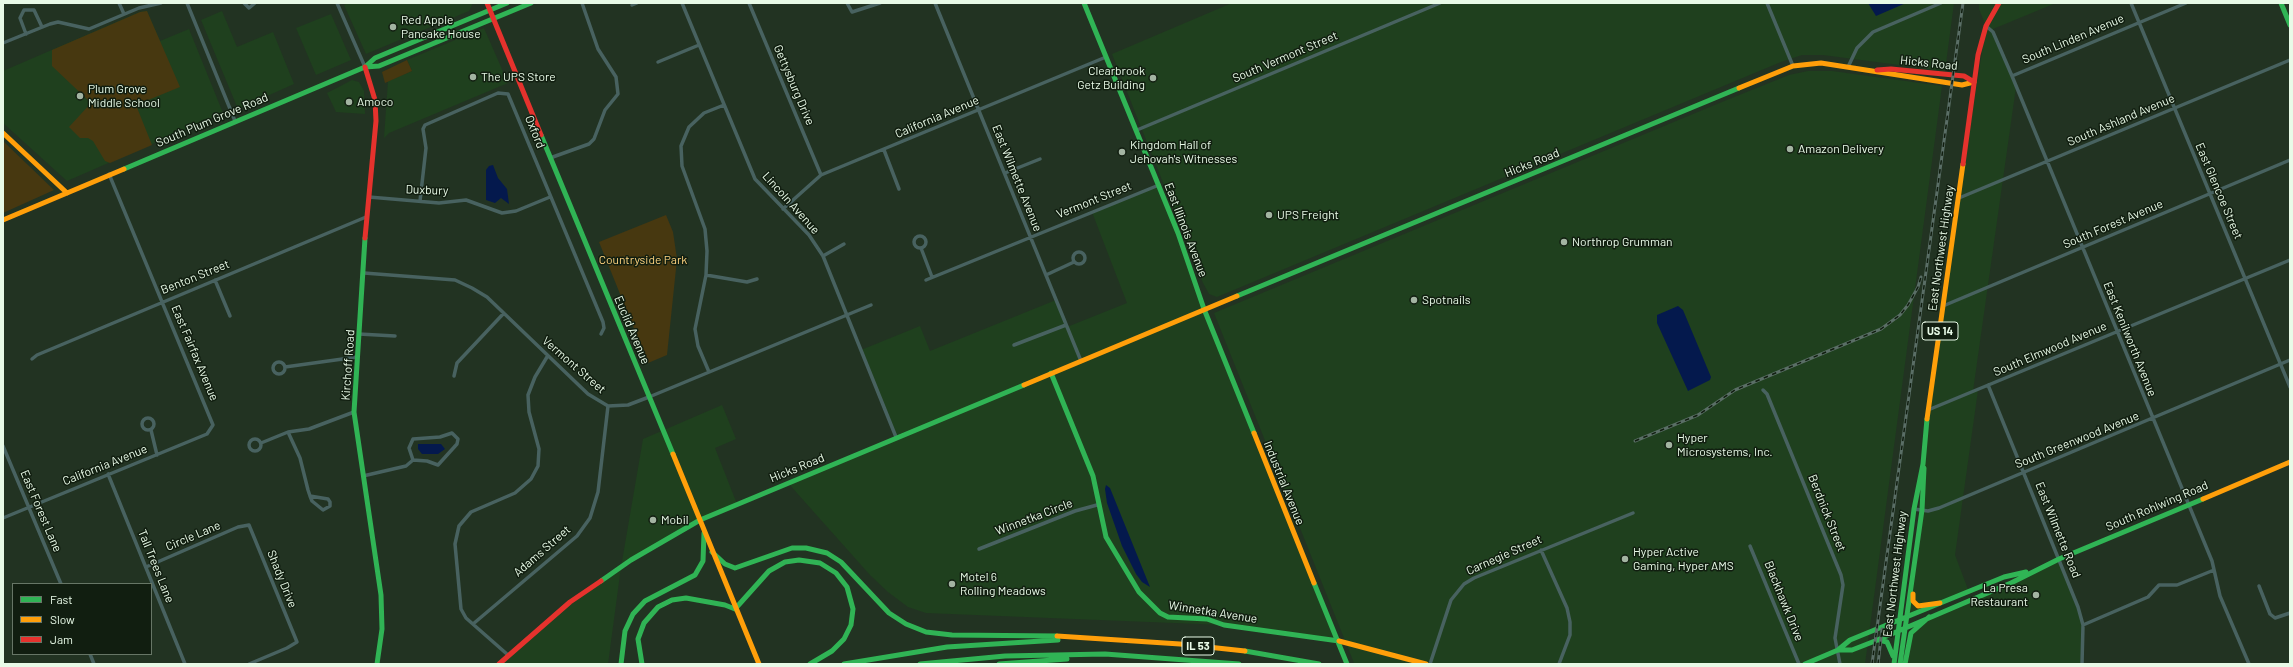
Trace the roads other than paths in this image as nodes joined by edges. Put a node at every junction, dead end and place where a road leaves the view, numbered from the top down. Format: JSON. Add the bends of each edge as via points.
{"nodes":[{"id":1,"x":119,"y":3,"type":"edge"},
{"id":2,"x":161,"y":3,"type":"edge"},
{"id":3,"x":187,"y":3,"type":"edge"},
{"id":4,"x":244,"y":3,"type":"edge"},
{"id":5,"x":255,"y":3,"type":"edge"},
{"id":6,"x":337,"y":3,"type":"edge"},
{"id":7,"x":486,"y":3,"type":"edge"},
{"id":8,"x":506,"y":3,"type":"edge"},
{"id":9,"x":531,"y":3,"type":"edge"},
{"id":10,"x":582,"y":3,"type":"edge"},
{"id":11,"x":637,"y":3,"type":"edge"},
{"id":12,"x":682,"y":3,"type":"edge"},
{"id":13,"x":749,"y":3,"type":"edge"},
{"id":14,"x":847,"y":3,"type":"edge"},
{"id":15,"x":880,"y":3,"type":"edge"},
{"id":16,"x":935,"y":3,"type":"edge"},
{"id":17,"x":1084,"y":3,"type":"edge"},
{"id":18,"x":1440,"y":3,"type":"edge"},
{"id":19,"x":1767,"y":3,"type":"edge"},
{"id":20,"x":1941,"y":3,"type":"edge"},
{"id":21,"x":1999,"y":3,"type":"edge"},
{"id":22,"x":2131,"y":3,"type":"edge"},
{"id":23,"x":2186,"y":3,"type":"edge"},
{"id":24,"x":2281,"y":3,"type":"edge"},
{"id":25,"x":632,"y":5,"type":"dead end"},
{"id":26,"x":488,"y":10,"type":"junction"},
{"id":27,"x":124,"y":14,"type":"junction"},
{"id":28,"x":492,"y":19,"type":"junction"},
{"id":29,"x":2139,"y":22,"type":"junction"},
{"id":30,"x":2290,"y":25,"type":"edge"},
{"id":31,"x":1986,"y":26,"type":"junction"},
{"id":32,"x":42,"y":27,"type":"junction"},
{"id":33,"x":26,"y":34,"type":"junction"},
{"id":34,"x":3,"y":43,"type":"edge"},
{"id":35,"x":699,"y":45,"type":"junction"},
{"id":36,"x":1106,"y":57,"type":"junction"},
{"id":37,"x":2290,"y":60,"type":"edge"},
{"id":38,"x":658,"y":62,"type":"dead end"},
{"id":39,"x":1793,"y":66,"type":"junction"},
{"id":40,"x":1848,"y":66,"type":"junction"},
{"id":41,"x":365,"y":67,"type":"junction"},
{"id":42,"x":1872,"y":70,"type":"junction"},
{"id":43,"x":2012,"y":76,"type":"junction"},
{"id":44,"x":1974,"y":82,"type":"junction"},
{"id":45,"x":724,"y":105,"type":"junction"},
{"id":46,"x":2174,"y":109,"type":"junction"},
{"id":47,"x":978,"y":110,"type":"junction"},
{"id":48,"x":235,"y":121,"type":"junction"},
{"id":49,"x":1137,"y":130,"type":"junction"},
{"id":50,"x":3,"y":133,"type":"edge"},
{"id":51,"x":884,"y":150,"type":"junction"},
{"id":52,"x":550,"y":158,"type":"junction"},
{"id":53,"x":1040,"y":159,"type":"dead end"},
{"id":54,"x":2290,"y":160,"type":"edge"},
{"id":55,"x":2047,"y":162,"type":"junction"},
{"id":56,"x":1005,"y":173,"type":"junction"},
{"id":57,"x":109,"y":174,"type":"junction"},
{"id":58,"x":821,"y":175,"type":"junction"},
{"id":59,"x":1159,"y":185,"type":"junction"},
{"id":60,"x":899,"y":189,"type":"dead end"},
{"id":61,"x":67,"y":193,"type":"junction"},
{"id":62,"x":2209,"y":194,"type":"junction"},
{"id":63,"x":369,"y":197,"type":"junction"},
{"id":64,"x":550,"y":197,"type":"junction"},
{"id":65,"x":1959,"y":198,"type":"junction"},
{"id":66,"x":420,"y":201,"type":"junction"},
{"id":67,"x":783,"y":209,"type":"junction"},
{"id":68,"x":366,"y":216,"type":"junction"},
{"id":69,"x":3,"y":220,"type":"edge"},
{"id":70,"x":1030,"y":237,"type":"junction"},
{"id":71,"x":844,"y":244,"type":"dead end"},
{"id":72,"x":921,"y":248,"type":"dead end"},
{"id":73,"x":2082,"y":248,"type":"junction"},
{"id":74,"x":823,"y":256,"type":"junction"},
{"id":75,"x":2290,"y":260,"type":"edge"},
{"id":76,"x":1074,"y":262,"type":"dead end"},
{"id":77,"x":364,"y":273,"type":"junction"},
{"id":78,"x":706,"y":275,"type":"junction"},
{"id":79,"x":1046,"y":275,"type":"junction"},
{"id":80,"x":932,"y":277,"type":"junction"},
{"id":81,"x":757,"y":279,"type":"dead end"},
{"id":82,"x":2245,"y":279,"type":"junction"},
{"id":83,"x":215,"y":280,"type":"junction"},
{"id":84,"x":926,"y":280,"type":"dead end"},
{"id":85,"x":162,"y":302,"type":"junction"},
{"id":86,"x":871,"y":305,"type":"dead end"},
{"id":87,"x":1943,"y":306,"type":"junction"},
{"id":88,"x":1204,"y":309,"type":"junction"},
{"id":89,"x":504,"y":313,"type":"junction"},
{"id":90,"x":230,"y":316,"type":"dead end"},
{"id":91,"x":847,"y":316,"type":"junction"},
{"id":92,"x":1066,"y":325,"type":"junction"},
{"id":93,"x":2116,"y":332,"type":"junction"},
{"id":94,"x":360,"y":334,"type":"junction"},
{"id":95,"x":601,"y":334,"type":"dead end"},
{"id":96,"x":395,"y":336,"type":"dead end"},
{"id":97,"x":1014,"y":345,"type":"dead end"},
{"id":98,"x":357,"y":357,"type":"junction"},
{"id":99,"x":547,"y":357,"type":"junction"},
{"id":100,"x":32,"y":359,"type":"dead end"},
{"id":101,"x":2290,"y":360,"type":"edge"},
{"id":102,"x":1080,"y":361,"type":"junction"},
{"id":103,"x":2281,"y":364,"type":"junction"},
{"id":104,"x":286,"y":367,"type":"dead end"},
{"id":105,"x":709,"y":372,"type":"junction"},
{"id":106,"x":1051,"y":373,"type":"junction"},
{"id":107,"x":454,"y":376,"type":"dead end"},
{"id":108,"x":1988,"y":385,"type":"junction"},
{"id":109,"x":2290,"y":387,"type":"edge"},
{"id":110,"x":1763,"y":390,"type":"dead end"},
{"id":111,"x":649,"y":397,"type":"junction"},
{"id":112,"x":608,"y":406,"type":"junction"},
{"id":113,"x":1928,"y":410,"type":"junction"},
{"id":114,"x":354,"y":412,"type":"junction"},
{"id":115,"x":2153,"y":420,"type":"junction"},
{"id":116,"x":212,"y":429,"type":"joint"},
{"id":117,"x":151,"y":430,"type":"dead end"},
{"id":118,"x":288,"y":432,"type":"junction"},
{"id":119,"x":896,"y":437,"type":"junction"},
{"id":120,"x":261,"y":443,"type":"dead end"},
{"id":121,"x":3,"y":446,"type":"edge"},
{"id":122,"x":157,"y":455,"type":"junction"},
{"id":123,"x":413,"y":460,"type":"junction"},
{"id":124,"x":2290,"y":462,"type":"edge"},
{"id":125,"x":1923,"y":464,"type":"junction"},
{"id":126,"x":2024,"y":473,"type":"junction"},
{"id":127,"x":108,"y":474,"type":"junction"},
{"id":128,"x":363,"y":476,"type":"junction"},
{"id":129,"x":310,"y":496,"type":"junction"},
{"id":130,"x":2188,"y":504,"type":"junction"},
{"id":131,"x":1097,"y":505,"type":"junction"},
{"id":132,"x":29,"y":507,"type":"junction"},
{"id":133,"x":1914,"y":509,"type":"junction"},
{"id":134,"x":1922,"y":510,"type":"junction"},
{"id":135,"x":1633,"y":512,"type":"dead end"},
{"id":136,"x":3,"y":518,"type":"edge"},
{"id":137,"x":700,"y":520,"type":"junction"},
{"id":138,"x":249,"y":524,"type":"joint"},
{"id":139,"x":704,"y":533,"type":"junction"},
{"id":140,"x":1750,"y":546,"type":"dead end"},
{"id":141,"x":979,"y":549,"type":"dead end"},
{"id":142,"x":1541,"y":550,"type":"junction"},
{"id":143,"x":712,"y":552,"type":"junction"},
{"id":144,"x":2059,"y":558,"type":"junction"},
{"id":145,"x":146,"y":567,"type":"junction"},
{"id":146,"x":2032,"y":570,"type":"junction"},
{"id":147,"x":2214,"y":570,"type":"junction"},
{"id":148,"x":61,"y":583,"type":"edge"},
{"id":149,"x":1912,"y":586,"type":"junction"},
{"id":150,"x":2259,"y":586,"type":"dead end"},
{"id":151,"x":1940,"y":604,"type":"junction"},
{"id":152,"x":735,"y":609,"type":"junction"},
{"id":153,"x":2290,"y":613,"type":"edge"},
{"id":154,"x":1929,"y":617,"type":"junction"},
{"id":155,"x":1906,"y":618,"type":"junction"},
{"id":156,"x":1899,"y":621,"type":"junction"},
{"id":157,"x":473,"y":624,"type":"junction"},
{"id":158,"x":2082,"y":625,"type":"junction"},
{"id":159,"x":1904,"y":627,"type":"junction"},
{"id":160,"x":1899,"y":630,"type":"junction"},
{"id":161,"x":1076,"y":639,"type":"junction"},
{"id":162,"x":1337,"y":640,"type":"junction"},
{"id":163,"x":1879,"y":640,"type":"junction"},
{"id":164,"x":1838,"y":650,"type":"junction"},
{"id":165,"x":1105,"y":654,"type":"junction"},
{"id":166,"x":508,"y":655,"type":"junction"},
{"id":167,"x":758,"y":663,"type":"edge"},
{"id":168,"x":185,"y":664,"type":"edge"},
{"id":169,"x":250,"y":664,"type":"edge"},
{"id":170,"x":377,"y":664,"type":"edge"},
{"id":171,"x":499,"y":664,"type":"edge"},
{"id":172,"x":621,"y":664,"type":"edge"},
{"id":173,"x":642,"y":664,"type":"edge"},
{"id":174,"x":810,"y":664,"type":"edge"},
{"id":175,"x":844,"y":664,"type":"edge"},
{"id":176,"x":920,"y":664,"type":"edge"},
{"id":177,"x":999,"y":664,"type":"edge"},
{"id":178,"x":1239,"y":664,"type":"edge"},
{"id":179,"x":1319,"y":664,"type":"edge"},
{"id":180,"x":1347,"y":664,"type":"edge"},
{"id":181,"x":1426,"y":664,"type":"edge"},
{"id":182,"x":1430,"y":664,"type":"edge"},
{"id":183,"x":1559,"y":664,"type":"edge"},
{"id":184,"x":1798,"y":664,"type":"edge"},
{"id":185,"x":1805,"y":664,"type":"edge"},
{"id":186,"x":1840,"y":664,"type":"edge"},
{"id":187,"x":1894,"y":664,"type":"edge"},
{"id":188,"x":1900,"y":664,"type":"edge"},
{"id":189,"x":1905,"y":664,"type":"edge"},
{"id":190,"x":2082,"y":664,"type":"edge"},
{"id":191,"x":2249,"y":664,"type":"edge"}],
"edges":[{"from":1,"to":27,"type":"street"},
{"from":2,"to":27,"type":"street"},
{"from":3,"to":48,"type":"street"},
{"from":4,"to":5,"type":"street","via":[[249,8]]},
{"from":6,"to":41,"type":"street"},
{"from":7,"to":26,"type":"main road","name":"Euclid Avenue"},
{"from":8,"to":26,"type":"main road","name":"South Plum Grove Road"},
{"from":9,"to":28,"type":"main road","name":"South Plum Grove Road"},
{"from":10,"to":52,"type":"street","via":[[598,49],[616,77],[618,94],[605,110],[594,139],[589,144]]},
{"from":11,"to":25,"type":"street"},
{"from":12,"to":35,"type":"street","name":"Lincoln Avenue"},
{"from":13,"to":58,"type":"street","name":"Gettysburg Drive"},
{"from":14,"to":15,"type":"street","via":[[852,12]]},
{"from":16,"to":47,"type":"street","name":"East Wilmette Avenue"},
{"from":17,"to":36,"type":"main road","name":"East Illinois Avenue"},
{"from":18,"to":49,"type":"street","name":"South Vermont Street"},
{"from":19,"to":39,"type":"street"},
{"from":20,"to":40,"type":"street","via":[[1873,32],[1857,48]]},
{"from":21,"to":31,"type":"main road","number":"US 14"},
{"from":22,"to":29,"type":"street","name":"East Glencoe Street"},
{"from":23,"to":29,"type":"street","name":"South Linden Avenue"},
{"from":24,"to":30,"type":"main road"},
{"from":26,"to":28,"type":"main road","name":"Euclid Avenue"},
{"from":26,"to":41,"type":"main road","name":"South Plum Grove Road","via":[[375,58]]},
{"from":27,"to":32,"type":"street","via":[[89,28],[58,22]]},
{"from":28,"to":41,"type":"main road","name":"South Plum Grove Road","via":[[379,66]]},
{"from":28,"to":52,"type":"main road","name":"Euclid Avenue"},
{"from":29,"to":43,"type":"street","name":"South Linden Avenue"},
{"from":29,"to":46,"type":"street","name":"East Glencoe Street"},
{"from":31,"to":43,"type":"street","name":"East Kenilworth Avenue","via":[[1993,32]]},
{"from":31,"to":44,"type":"main road","number":"US 14"},
{"from":32,"to":33,"type":"street"},
{"from":32,"to":33,"type":"street","via":[[34,10],[24,10],[20,18]]},
{"from":33,"to":34,"type":"street"},
{"from":35,"to":38,"type":"street"},
{"from":35,"to":45,"type":"street","name":"Lincoln Avenue"},
{"from":36,"to":47,"type":"street","name":"California Avenue"},
{"from":36,"to":49,"type":"main road","name":"East Illinois Avenue"},
{"from":37,"to":46,"type":"street","name":"South Ashland Avenue"},
{"from":39,"to":40,"type":"main road","name":"Hicks Road","via":[[1821,63]]},
{"from":39,"to":88,"type":"main road","name":"Hicks Road"},
{"from":40,"to":42,"type":"main road","name":"Hicks Road"},
{"from":41,"to":48,"type":"main road","name":"South Plum Grove Road"},
{"from":41,"to":63,"type":"main road","name":"Kirchoff Road","via":[[375,100],[376,121]]},
{"from":42,"to":44,"type":"main road","name":"Hicks Road","via":[[1962,85]]},
{"from":42,"to":44,"type":"main road","name":"Hicks Road","via":[[1891,69],[1964,76]]},
{"from":43,"to":55,"type":"street","name":"East Kenilworth Avenue"},
{"from":44,"to":65,"type":"main road","name":"East Northwest Highway","number":"US 14"},
{"from":45,"to":67,"type":"street","name":"Lincoln Avenue","via":[[755,179]]},
{"from":45,"to":78,"type":"street","via":[[704,113],[689,127],[681,146],[682,166],[705,229]]},
{"from":46,"to":55,"type":"street","name":"South Ashland Avenue"},
{"from":46,"to":62,"type":"street","name":"East Glencoe Street"},
{"from":47,"to":51,"type":"street","name":"California Avenue"},
{"from":47,"to":56,"type":"street","name":"East Wilmette Avenue"},
{"from":48,"to":57,"type":"main road","name":"South Plum Grove Road"},
{"from":49,"to":59,"type":"main road","name":"East Illinois Avenue"},
{"from":50,"to":61,"type":"main road"},
{"from":51,"to":58,"type":"street","name":"California Avenue"},
{"from":51,"to":60,"type":"street"},
{"from":52,"to":111,"type":"main road","name":"Euclid Avenue"},
{"from":53,"to":56,"type":"street"},
{"from":54,"to":62,"type":"street","name":"South Forest Avenue"},
{"from":55,"to":65,"type":"street","name":"South Ashland Avenue"},
{"from":55,"to":73,"type":"street","name":"East Kenilworth Avenue"},
{"from":56,"to":70,"type":"street","name":"East Wilmette Avenue"},
{"from":57,"to":61,"type":"main road","name":"South Plum Grove Road"},
{"from":57,"to":85,"type":"street","name":"East Fairfax Avenue"},
{"from":58,"to":67,"type":"street","name":"California Avenue"},
{"from":59,"to":70,"type":"street","name":"Vermont Street"},
{"from":59,"to":88,"type":"main road","name":"East Illinois Avenue","via":[[1181,239]]},
{"from":61,"to":69,"type":"main road","name":"South Plum Grove Road"},
{"from":62,"to":73,"type":"street","name":"South Forest Avenue"},
{"from":62,"to":82,"type":"street","name":"East Glencoe Street"},
{"from":63,"to":66,"type":"street","name":"Duxbury"},
{"from":63,"to":68,"type":"main road","name":"Kirchoff Road"},
{"from":64,"to":66,"type":"street","name":"Duxbury","via":[[516,211],[502,213],[466,200],[439,203]]},
{"from":64,"to":66,"type":"street","name":"Oxford","via":[[511,98],[502,92],[425,125],[423,129],[426,148]]},
{"from":64,"to":95,"type":"street","name":"Oxford","via":[[603,322]]},
{"from":65,"to":87,"type":"main road","name":"East Northwest Highway","number":"US 14"},
{"from":67,"to":74,"type":"street","name":"Lincoln Avenue","via":[[809,235]]},
{"from":68,"to":77,"type":"main road","name":"Kirchoff Road"},
{"from":68,"to":83,"type":"street","name":"Benton Street"},
{"from":70,"to":79,"type":"street","name":"East Wilmette Avenue"},
{"from":70,"to":80,"type":"street","name":"Vermont Street"},
{"from":71,"to":74,"type":"street"},
{"from":72,"to":80,"type":"street"},
{"from":73,"to":87,"type":"street","name":"South Forest Avenue"},
{"from":73,"to":93,"type":"street","name":"East Kenilworth Avenue"},
{"from":74,"to":91,"type":"street","name":"Lincoln Avenue"},
{"from":75,"to":82,"type":"street","name":"South Elmwood Avenue"},
{"from":76,"to":79,"type":"street"},
{"from":77,"to":89,"type":"street","name":"Vermont Street","via":[[455,280],[487,297]]},
{"from":77,"to":94,"type":"main road","name":"Kirchoff Road"},
{"from":78,"to":81,"type":"street","via":[[747,282]]},
{"from":78,"to":105,"type":"street","via":[[695,329],[698,346]]},
{"from":79,"to":92,"type":"street","name":"East Wilmette Avenue"},
{"from":80,"to":84,"type":"street","name":"Vermont Street"},
{"from":82,"to":93,"type":"street","name":"South Elmwood Avenue"},
{"from":82,"to":103,"type":"street","name":"East Glencoe Street"},
{"from":83,"to":85,"type":"street","name":"Benton Street"},
{"from":83,"to":90,"type":"street"},
{"from":85,"to":100,"type":"street","name":"Benton Street"},
{"from":85,"to":116,"type":"street","name":"East Fairfax Avenue","via":[[212,421]]},
{"from":86,"to":91,"type":"street","name":"Vermont Street"},
{"from":87,"to":113,"type":"main road","name":"East Northwest Highway","number":"US 14"},
{"from":88,"to":102,"type":"main road","name":"Hicks Road"},
{"from":88,"to":162,"type":"main road","name":"Industrial Avenue"},
{"from":89,"to":99,"type":"street","name":"Vermont Street"},
{"from":89,"to":107,"type":"street","via":[[457,363]]},
{"from":91,"to":105,"type":"street","name":"Vermont Street"},
{"from":91,"to":119,"type":"street","name":"Lincoln Avenue"},
{"from":92,"to":97,"type":"street"},
{"from":92,"to":102,"type":"street","name":"East Wilmette Avenue"},
{"from":93,"to":108,"type":"street","name":"South Elmwood Avenue"},
{"from":93,"to":115,"type":"street","name":"East Kenilworth Avenue"},
{"from":94,"to":96,"type":"street"},
{"from":94,"to":98,"type":"main road","name":"Kirchoff Road"},
{"from":98,"to":104,"type":"street"},
{"from":98,"to":114,"type":"main road","name":"Kirchoff Road"},
{"from":99,"to":112,"type":"street","name":"Vermont Street","via":[[588,394]]},
{"from":99,"to":157,"type":"street","via":[[528,395],[529,412],[539,449],[538,466],[531,480],[515,493],[471,512],[459,526],[455,544],[459,598],[466,618]]},
{"from":101,"to":103,"type":"street","name":"South Greenwood Avenue"},
{"from":102,"to":106,"type":"main road","name":"Hicks Road"},
{"from":103,"to":109,"type":"street","name":"East Glencoe Street"},
{"from":103,"to":115,"type":"street","name":"South Greenwood Avenue"},
{"from":105,"to":111,"type":"street","name":"Vermont Street"},
{"from":106,"to":119,"type":"main road","name":"Hicks Road"},
{"from":106,"to":131,"type":"main road","name":"Winnetka Avenue","via":[[1092,476]]},
{"from":108,"to":113,"type":"street","name":"South Elmwood Avenue"},
{"from":108,"to":126,"type":"street","name":"East Wilmette Road"},
{"from":110,"to":164,"type":"street","name":"Berdnick Street","via":[[1768,394],[1841,575],[1843,585],[1835,638]]},
{"from":111,"to":112,"type":"street","name":"Vermont Street","via":[[628,405]]},
{"from":111,"to":137,"type":"main road","name":"Euclid Avenue"},
{"from":112,"to":157,"type":"street","name":"Adams Street","via":[[598,492],[590,518],[577,536]]},
{"from":113,"to":125,"type":"main road","name":"East Northwest Highway","number":"US 14"},
{"from":114,"to":118,"type":"street","via":[[309,429]]},
{"from":114,"to":128,"type":"main road","name":"Kirchoff Road"},
{"from":115,"to":126,"type":"street","name":"South Greenwood Avenue"},
{"from":115,"to":130,"type":"street","name":"East Kenilworth Avenue"},
{"from":116,"to":122,"type":"street","name":"California Avenue","via":[[207,434]]},
{"from":117,"to":122,"type":"street"},
{"from":118,"to":120,"type":"street"},
{"from":118,"to":129,"type":"street","via":[[300,458]]},
{"from":119,"to":137,"type":"main road","name":"Hicks Road"},
{"from":121,"to":132,"type":"street","name":"East Forest Lane"},
{"from":122,"to":127,"type":"street","name":"California Avenue"},
{"from":123,"to":123,"type":"street","via":[[409,448],[413,439],[434,438],[452,433],[458,439],[457,444],[438,465]]},
{"from":123,"to":128,"type":"street","via":[[402,468]]},
{"from":124,"to":130,"type":"main road","name":"South Rohlwing Road"},
{"from":125,"to":133,"type":"main road","name":"East Northwest Highway","number":"US 14"},
{"from":125,"to":134,"type":"main road","name":"East Northwest Highway","number":"US 14","via":[[1925,478]]},
{"from":126,"to":134,"type":"street","name":"South Greenwood Avenue","via":[[1939,508]]},
{"from":126,"to":144,"type":"street","name":"East Wilmette Road"},
{"from":127,"to":132,"type":"street","name":"California Avenue"},
{"from":127,"to":145,"type":"street","name":"Tall Trees Lane"},
{"from":128,"to":170,"type":"main road","name":"Kirchoff Road","via":[[381,595],[382,629]]},
{"from":129,"to":129,"type":"street","via":[[317,507],[324,510],[330,506],[328,499]]},
{"from":130,"to":144,"type":"main road","name":"South Rohlwing Road"},
{"from":130,"to":147,"type":"street","name":"East Kenilworth Avenue"},
{"from":131,"to":141,"type":"street","name":"Winnetka Circle","via":[[1075,511]]},
{"from":131,"to":162,"type":"main road","name":"Winnetka Avenue","via":[[1106,537],[1114,553],[1139,592],[1160,613],[1206,619],[1224,625]]},
{"from":132,"to":136,"type":"street","name":"California Avenue"},
{"from":132,"to":148,"type":"street","name":"East Forest Lane"},
{"from":133,"to":134,"type":"street","name":"South Greenwood Avenue"},
{"from":133,"to":156,"type":"main road","name":"East Northwest Highway","number":"US 14"},
{"from":134,"to":149,"type":"main road","name":"East Northwest Highway","number":"US 14"},
{"from":135,"to":142,"type":"street","name":"Carnegie Street"},
{"from":137,"to":139,"type":"main road","name":"Euclid Avenue"},
{"from":137,"to":166,"type":"main road","name":"Hicks Road","via":[[598,581]]},
{"from":138,"to":145,"type":"street","name":"Circle Lane"},
{"from":138,"to":169,"type":"street","name":"Shady Drive","via":[[297,642]]},
{"from":139,"to":143,"type":"main road","name":"Euclid Avenue"},
{"from":139,"to":172,"type":"main road","via":[[703,561],[695,575],[645,601],[633,614],[625,631]]},
{"from":140,"to":184,"type":"street","name":"Blackhawk Drive"},
{"from":142,"to":182,"type":"street","name":"Carnegie Street","via":[[1474,578],[1457,591],[1446,613]]},
{"from":142,"to":183,"type":"street","via":[[1567,608],[1570,622],[1570,635]]},
{"from":143,"to":152,"type":"main road","name":"Euclid Avenue"},
{"from":143,"to":161,"type":"main road","via":[[725,564],[735,568],[792,548],[806,548],[828,554],[841,562],[889,613],[906,624],[926,632],[952,635],[1048,635]]},
{"from":144,"to":146,"type":"main road","name":"South Rohlwing Road"},
{"from":144,"to":158,"type":"street","name":"East Wilmette Road"},
{"from":145,"to":168,"type":"street","name":"Tall Trees Lane"},
{"from":146,"to":151,"type":"main road","name":"South Rohlwing Road","via":[[2004,577]]},
{"from":146,"to":154,"type":"main road","name":"South Rohlwing Road","via":[[2011,583]]},
{"from":147,"to":158,"type":"street","via":[[2177,585],[2159,585],[2148,597]]},
{"from":147,"to":191,"type":"street","name":"East Kenilworth Avenue","via":[[2220,596]]},
{"from":149,"to":151,"type":"main road","via":[[1913,601],[1918,606]]},
{"from":149,"to":155,"type":"main road","name":"East Northwest Highway","number":"US 14"},
{"from":150,"to":153,"type":"street","via":[[2270,614],[2275,618]]},
{"from":151,"to":155,"type":"main road","name":"South Rohlwing Road"},
{"from":152,"to":167,"type":"main road","name":"Euclid Avenue"},
{"from":152,"to":173,"type":"main road","via":[[686,598],[664,603],[648,616],[641,630],[638,649]]},
{"from":152,"to":174,"type":"main road","via":[[766,574],[785,562],[806,560],[831,569],[842,580],[850,594],[853,609],[851,625],[836,648]]},
{"from":154,"to":159,"type":"main road","name":"South Rohlwing Road"},
{"from":154,"to":189,"type":"main road","via":[[1911,633]]},
{"from":155,"to":156,"type":"main road","name":"South Rohlwing Road"},
{"from":155,"to":159,"type":"main road","name":"East Northwest Highway","number":"US 14"},
{"from":156,"to":160,"type":"main road","name":"East Northwest Highway","number":"US 14"},
{"from":156,"to":164,"type":"main road","name":"South Rohlwing Road","via":[[1850,640]]},
{"from":157,"to":166,"type":"street"},
{"from":158,"to":190,"type":"street","name":"East Wilmette Road"},
{"from":159,"to":160,"type":"main road","name":"South Rohlwing Road"},
{"from":159,"to":188,"type":"main road","name":"East Northwest Highway","number":"US 14"},
{"from":160,"to":163,"type":"main road","name":"South Rohlwing Road"},
{"from":160,"to":187,"type":"main road","name":"East Northwest Highway","number":"US 14"},
{"from":161,"to":175,"type":"main road","number":"IL 53","via":[[947,647]]},
{"from":161,"to":179,"type":"main road","number":"IL 53","via":[[1209,647]]},
{"from":162,"to":180,"type":"main road","name":"Industrial Avenue"},
{"from":162,"to":181,"type":"main road","name":"Winnetka Avenue"},
{"from":163,"to":164,"type":"main road","name":"South Rohlwing Road","via":[[1852,650]]},
{"from":163,"to":187,"type":"main road","via":[[1887,642],[1891,647]]},
{"from":164,"to":185,"type":"main road"},
{"from":164,"to":186,"type":"street","name":"Berdnick Street"},
{"from":165,"to":176,"type":"main road","number":"IL 53","via":[[1005,656]]},
{"from":165,"to":177,"type":"main road","via":[[1085,658]]},
{"from":165,"to":178,"type":"main road","number":"IL 53"},
{"from":166,"to":171,"type":"main road","name":"Hicks Road"}]}
